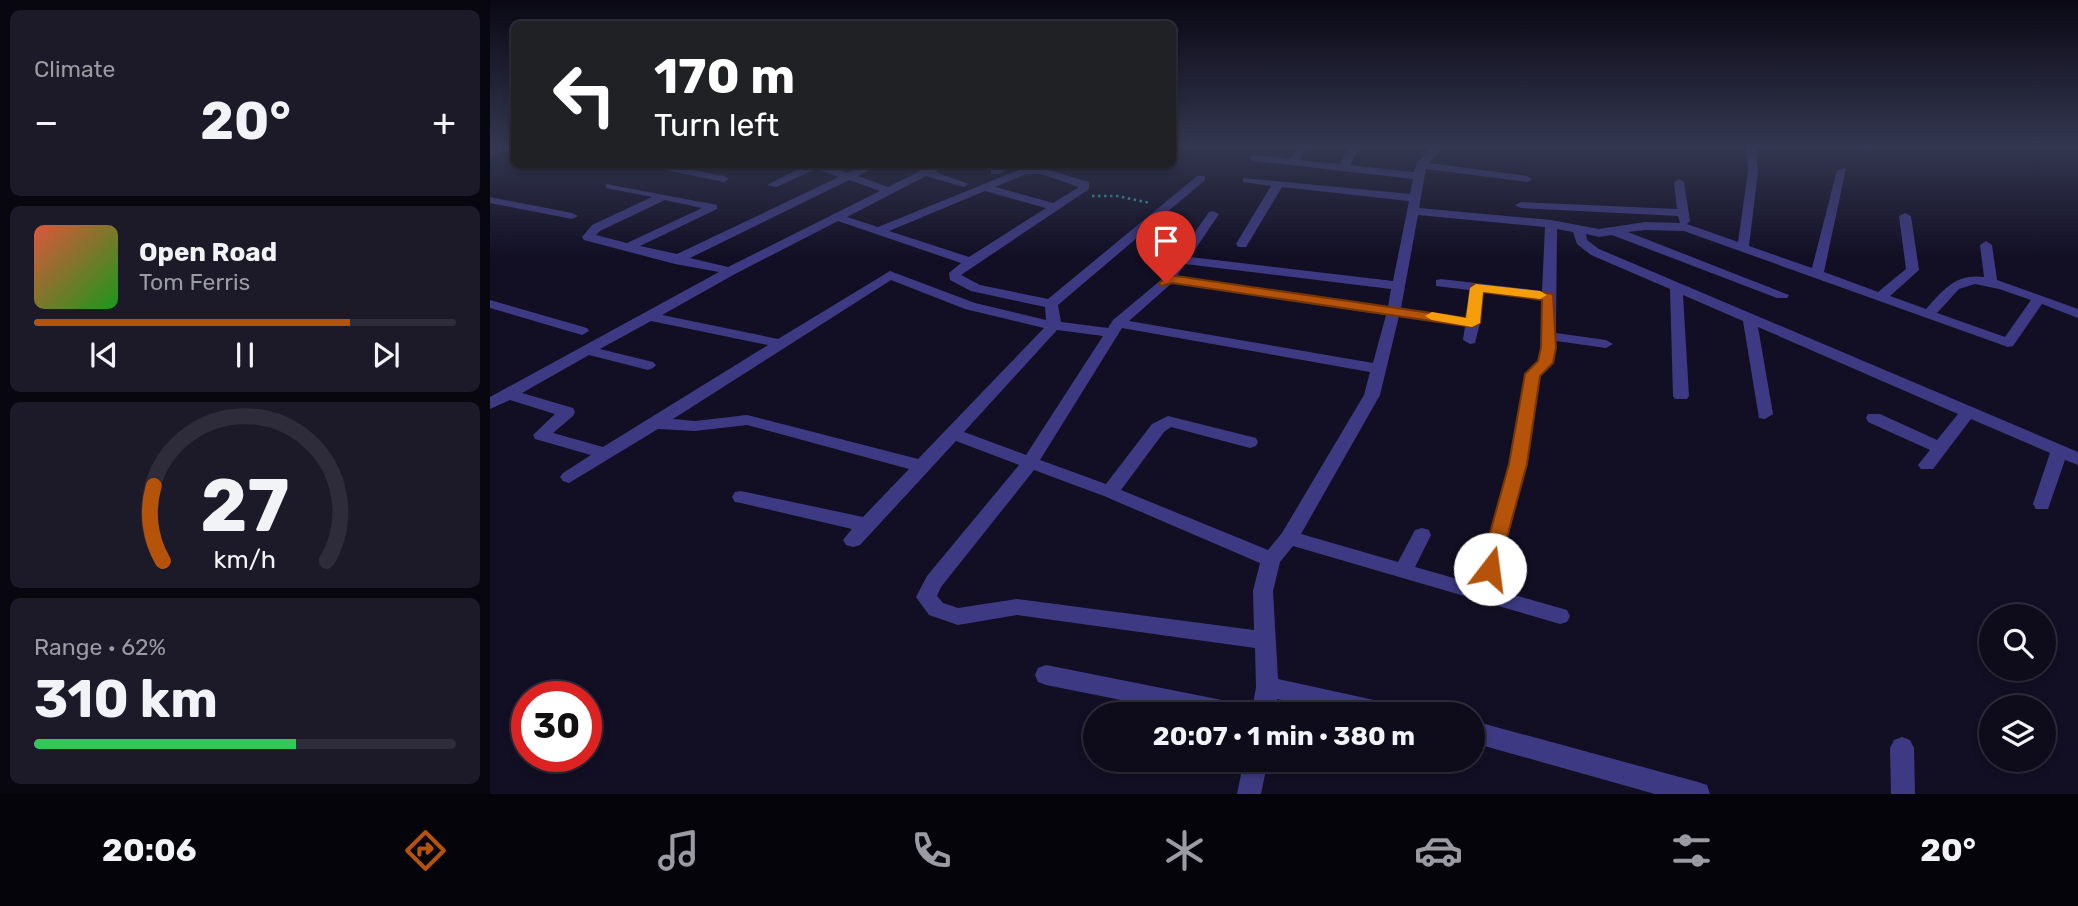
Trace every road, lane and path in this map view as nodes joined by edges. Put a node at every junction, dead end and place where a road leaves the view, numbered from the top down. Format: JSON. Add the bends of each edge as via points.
{"nodes":[{"id":1,"x":776,"y":183,"type":"edge"},
{"id":2,"x":834,"y":183,"type":"edge"},
{"id":3,"x":865,"y":183,"type":"edge"},
{"id":4,"x":905,"y":183,"type":"edge"},
{"id":5,"x":961,"y":183,"type":"edge"},
{"id":6,"x":997,"y":183,"type":"edge"},
{"id":7,"x":1082,"y":183,"type":"edge"},
{"id":8,"x":1194,"y":183,"type":"edge"},
{"id":9,"x":1271,"y":183,"type":"edge"},
{"id":10,"x":1418,"y":183,"type":"edge"},
{"id":11,"x":1679,"y":183,"type":"edge"},
{"id":12,"x":1751,"y":183,"type":"edge"},
{"id":13,"x":1839,"y":183,"type":"edge"},
{"id":14,"x":964,"y":184,"type":"dead end"},
{"id":15,"x":1278,"y":184,"type":"junction"},
{"id":16,"x":772,"y":185,"type":"dead end"},
{"id":17,"x":610,"y":186,"type":"dead end"},
{"id":18,"x":986,"y":188,"type":"junction"},
{"id":19,"x":889,"y":191,"type":"junction"},
{"id":20,"x":1078,"y":192,"type":"junction"},
{"id":21,"x":664,"y":197,"type":"junction"},
{"id":22,"x":490,"y":200,"type":"edge"},
{"id":23,"x":1415,"y":205,"type":"junction"},
{"id":24,"x":1521,"y":205,"type":"dead end"},
{"id":25,"x":1055,"y":207,"type":"junction"},
{"id":26,"x":1165,"y":207,"type":"junction"},
{"id":27,"x":1682,"y":212,"type":"junction"},
{"id":28,"x":1213,"y":214,"type":"dead end"},
{"id":29,"x":572,"y":216,"type":"dead end"},
{"id":30,"x":1905,"y":216,"type":"dead end"},
{"id":31,"x":837,"y":217,"type":"junction"},
{"id":32,"x":1551,"y":224,"type":"junction"},
{"id":33,"x":1685,"y":227,"type":"junction"},
{"id":34,"x":877,"y":230,"type":"junction"},
{"id":35,"x":1579,"y":231,"type":"junction"},
{"id":36,"x":1616,"y":232,"type":"junction"},
{"id":37,"x":1242,"y":244,"type":"dead end"},
{"id":38,"x":1986,"y":245,"type":"dead end"},
{"id":39,"x":628,"y":247,"type":"junction"},
{"id":40,"x":1743,"y":247,"type":"junction"},
{"id":41,"x":675,"y":260,"type":"junction"},
{"id":42,"x":1181,"y":260,"type":"junction"},
{"id":43,"x":970,"y":262,"type":"junction"},
{"id":44,"x":730,"y":271,"type":"junction"},
{"id":45,"x":1817,"y":274,"type":"junction"},
{"id":46,"x":1169,"y":279,"type":"junction"},
{"id":47,"x":1440,"y":283,"type":"dead end"},
{"id":48,"x":1992,"y":283,"type":"junction"},
{"id":49,"x":1399,"y":286,"type":"junction"},
{"id":50,"x":1675,"y":286,"type":"junction"},
{"id":51,"x":1476,"y":288,"type":"junction"},
{"id":52,"x":1782,"y":295,"type":"dead end"},
{"id":53,"x":1549,"y":296,"type":"junction"},
{"id":54,"x":1880,"y":297,"type":"junction"},
{"id":55,"x":2038,"y":300,"type":"junction"},
{"id":56,"x":490,"y":304,"type":"edge"},
{"id":57,"x":1051,"y":304,"type":"junction"},
{"id":58,"x":1394,"y":310,"type":"junction"},
{"id":59,"x":2078,"y":314,"type":"edge"},
{"id":60,"x":1928,"y":315,"type":"junction"},
{"id":61,"x":648,"y":316,"type":"junction"},
{"id":62,"x":1749,"y":316,"type":"junction"},
{"id":63,"x":1472,"y":323,"type":"junction"},
{"id":64,"x":1054,"y":324,"type":"junction"},
{"id":65,"x":1115,"y":328,"type":"junction"},
{"id":66,"x":582,"y":331,"type":"dead end"},
{"id":67,"x":1549,"y":336,"type":"junction"},
{"id":68,"x":1470,"y":340,"type":"dead end"},
{"id":69,"x":778,"y":343,"type":"junction"},
{"id":70,"x":1605,"y":344,"type":"dead end"},
{"id":71,"x":587,"y":350,"type":"junction"},
{"id":72,"x":648,"y":365,"type":"dead end"},
{"id":73,"x":1379,"y":369,"type":"junction"},
{"id":74,"x":508,"y":394,"type":"junction"},
{"id":75,"x":1681,"y":396,"type":"dead end"},
{"id":76,"x":490,"y":404,"type":"edge"},
{"id":77,"x":1968,"y":412,"type":"junction"},
{"id":78,"x":1765,"y":414,"type":"dead end"},
{"id":79,"x":1874,"y":418,"type":"dead end"},
{"id":80,"x":654,"y":423,"type":"junction"},
{"id":81,"x":951,"y":433,"type":"junction"},
{"id":82,"x":1250,"y":442,"type":"dead end"},
{"id":83,"x":1941,"y":448,"type":"junction"},
{"id":84,"x":2059,"y":451,"type":"junction"},
{"id":85,"x":606,"y":454,"type":"junction"},
{"id":86,"x":2078,"y":459,"type":"edge"},
{"id":87,"x":1029,"y":464,"type":"junction"},
{"id":88,"x":1927,"y":465,"type":"dead end"},
{"id":89,"x":920,"y":466,"type":"junction"},
{"id":90,"x":569,"y":477,"type":"dead end"},
{"id":91,"x":1110,"y":492,"type":"junction"},
{"id":92,"x":741,"y":497,"type":"dead end"},
{"id":93,"x":2042,"y":504,"type":"dead end"},
{"id":94,"x":866,"y":525,"type":"junction"},
{"id":95,"x":1422,"y":535,"type":"dead end"},
{"id":96,"x":1290,"y":537,"type":"junction"},
{"id":97,"x":853,"y":540,"type":"dead end"},
{"id":98,"x":1271,"y":559,"type":"junction"},
{"id":99,"x":1403,"y":571,"type":"junction"},
{"id":100,"x":1482,"y":595,"type":"junction"},
{"id":101,"x":1560,"y":616,"type":"dead end"},
{"id":102,"x":1265,"y":640,"type":"junction"},
{"id":103,"x":1046,"y":675,"type":"dead end"},
{"id":104,"x":1267,"y":687,"type":"junction"},
{"id":105,"x":1182,"y":702,"type":"edge"},
{"id":106,"x":1264,"y":702,"type":"edge"},
{"id":107,"x":1336,"y":702,"type":"edge"},
{"id":108,"x":1485,"y":735,"type":"edge"},
{"id":109,"x":1902,"y":748,"type":"dead end"},
{"id":110,"x":1254,"y":772,"type":"edge"},
{"id":111,"x":1250,"y":794,"type":"edge"},
{"id":112,"x":1698,"y":794,"type":"edge"},
{"id":113,"x":1903,"y":794,"type":"edge"}],
"edges":[{"from":1,"to":16,"type":"street"},
{"from":2,"to":41,"type":"street"},
{"from":3,"to":19,"type":"street"},
{"from":4,"to":19,"type":"street"},
{"from":5,"to":14,"type":"street"},
{"from":6,"to":18,"type":"street"},
{"from":7,"to":20,"type":"street","via":[[1087,186]]},
{"from":8,"to":26,"type":"street"},
{"from":9,"to":15,"type":"street"},
{"from":10,"to":23,"type":"street"},
{"from":11,"to":27,"type":"street"},
{"from":12,"to":40,"type":"street"},
{"from":13,"to":45,"type":"street"},
{"from":15,"to":23,"type":"street"},
{"from":15,"to":37,"type":"street"},
{"from":17,"to":21,"type":"street"},
{"from":18,"to":25,"type":"street"},
{"from":18,"to":34,"type":"street"},
{"from":19,"to":31,"type":"street"},
{"from":20,"to":25,"type":"street"},
{"from":20,"to":26,"type":"path"},
{"from":21,"to":39,"type":"street","via":[[596,228],[588,237]]},
{"from":21,"to":39,"type":"street","via":[[713,207]]},
{"from":22,"to":29,"type":"street"},
{"from":23,"to":32,"type":"street"},
{"from":23,"to":49,"type":"street"},
{"from":24,"to":27,"type":"street"},
{"from":25,"to":43,"type":"street"},
{"from":26,"to":57,"type":"street"},
{"from":27,"to":33,"type":"street"},
{"from":28,"to":42,"type":"street"},
{"from":30,"to":54,"type":"street","via":[[1913,270]]},
{"from":31,"to":34,"type":"street"},
{"from":31,"to":44,"type":"street"},
{"from":32,"to":35,"type":"street"},
{"from":32,"to":53,"type":"street"},
{"from":33,"to":36,"type":"street","via":[[1645,226]]},
{"from":33,"to":40,"type":"street"},
{"from":34,"to":43,"type":"street"},
{"from":35,"to":36,"type":"street"},
{"from":35,"to":50,"type":"street","via":[[1586,246]]},
{"from":36,"to":52,"type":"street"},
{"from":38,"to":48,"type":"street"},
{"from":39,"to":41,"type":"street"},
{"from":40,"to":45,"type":"street"},
{"from":41,"to":44,"type":"street"},
{"from":42,"to":46,"type":"street"},
{"from":42,"to":49,"type":"street"},
{"from":43,"to":57,"type":"street","via":[[955,277],[976,288]]},
{"from":44,"to":61,"type":"street"},
{"from":45,"to":54,"type":"street"},
{"from":46,"to":58,"type":"street"},
{"from":46,"to":65,"type":"street"},
{"from":47,"to":51,"type":"street"},
{"from":48,"to":55,"type":"street"},
{"from":48,"to":60,"type":"street","via":[[1961,282]]},
{"from":49,"to":58,"type":"street"},
{"from":50,"to":62,"type":"street"},
{"from":50,"to":75,"type":"street"},
{"from":51,"to":53,"type":"street"},
{"from":51,"to":63,"type":"street"},
{"from":53,"to":67,"type":"street"},
{"from":54,"to":60,"type":"street"},
{"from":55,"to":59,"type":"street"},
{"from":55,"to":60,"type":"street","via":[[2008,343]]},
{"from":56,"to":66,"type":"street"},
{"from":57,"to":64,"type":"street"},
{"from":58,"to":63,"type":"street"},
{"from":58,"to":73,"type":"street"},
{"from":61,"to":69,"type":"street"},
{"from":61,"to":71,"type":"street"},
{"from":62,"to":77,"type":"street"},
{"from":62,"to":78,"type":"street"},
{"from":63,"to":68,"type":"street"},
{"from":64,"to":65,"type":"street"},
{"from":64,"to":69,"type":"street","via":[[1007,319],[890,275]]},
{"from":64,"to":81,"type":"street"},
{"from":65,"to":73,"type":"street"},
{"from":65,"to":87,"type":"street"},
{"from":67,"to":70,"type":"street"},
{"from":67,"to":100,"type":"street","via":[[1545,363],[1533,374],[1518,464]]},
{"from":69,"to":80,"type":"street"},
{"from":71,"to":72,"type":"street"},
{"from":71,"to":74,"type":"street"},
{"from":73,"to":96,"type":"street","via":[[1372,395]]},
{"from":74,"to":76,"type":"street"},
{"from":74,"to":85,"type":"street","via":[[567,412],[541,435]]},
{"from":77,"to":83,"type":"street"},
{"from":77,"to":84,"type":"street"},
{"from":79,"to":83,"type":"street"},
{"from":80,"to":85,"type":"street"},
{"from":80,"to":89,"type":"street","via":[[695,426],[747,420]]},
{"from":81,"to":87,"type":"street"},
{"from":81,"to":89,"type":"street"},
{"from":82,"to":91,"type":"street","via":[[1168,421]]},
{"from":83,"to":88,"type":"street"},
{"from":84,"to":86,"type":"street"},
{"from":84,"to":93,"type":"street"},
{"from":85,"to":90,"type":"street"},
{"from":87,"to":91,"type":"street"},
{"from":87,"to":102,"type":"street","via":[[934,582],[926,597],[936,609],[958,617],[1017,607]]},
{"from":89,"to":94,"type":"street"},
{"from":91,"to":98,"type":"street"},
{"from":92,"to":94,"type":"street"},
{"from":94,"to":97,"type":"street"},
{"from":95,"to":99,"type":"street"},
{"from":96,"to":98,"type":"street"},
{"from":96,"to":99,"type":"street"},
{"from":98,"to":102,"type":"street","via":[[1263,591]]},
{"from":99,"to":100,"type":"street"},
{"from":100,"to":101,"type":"street"},
{"from":102,"to":104,"type":"street"},
{"from":103,"to":105,"type":"street"},
{"from":104,"to":106,"type":"street"},
{"from":104,"to":107,"type":"street"},
{"from":108,"to":112,"type":"street"},
{"from":109,"to":113,"type":"street"},
{"from":110,"to":111,"type":"street"}]}
